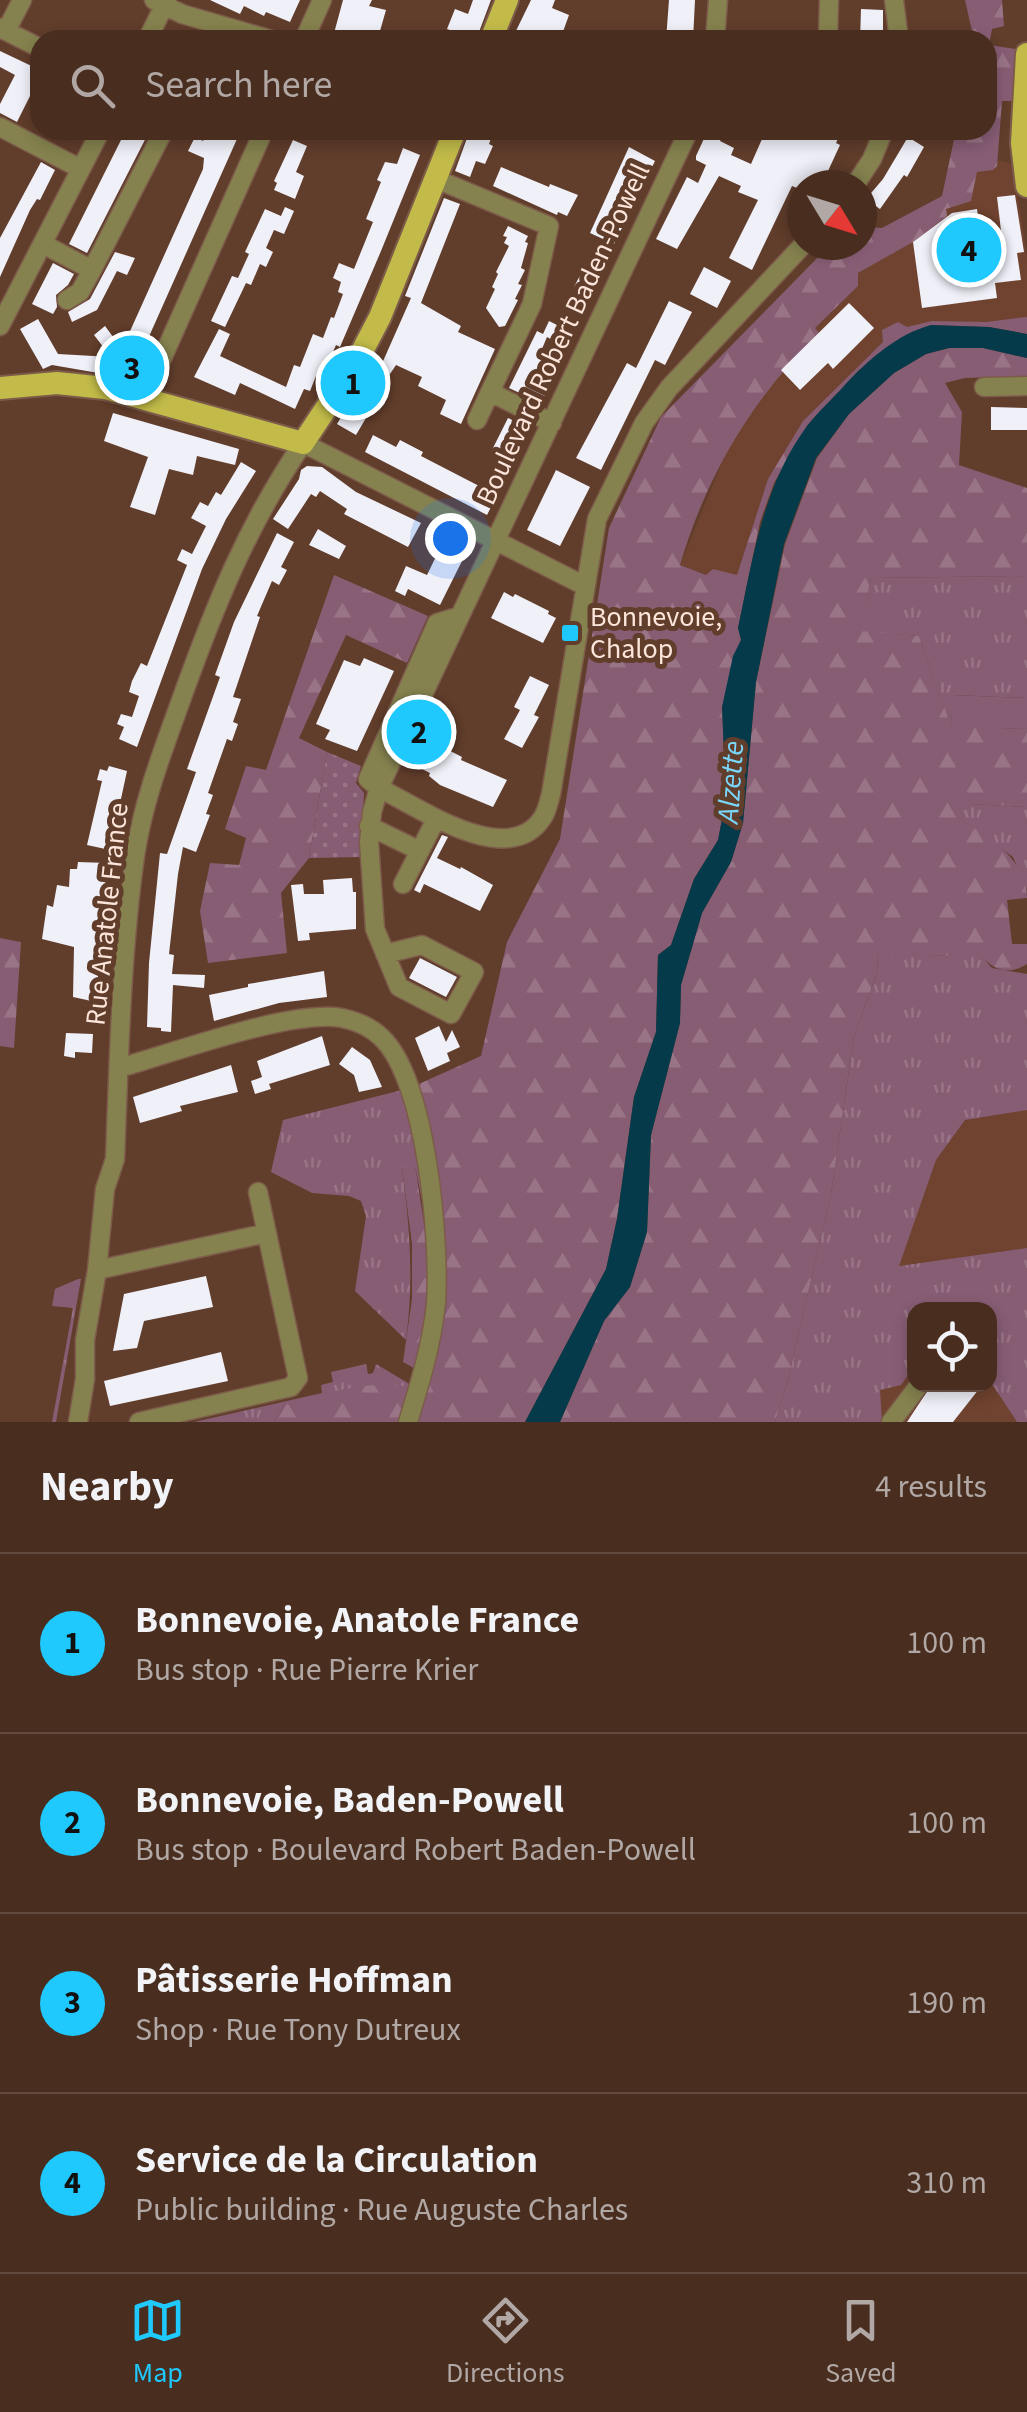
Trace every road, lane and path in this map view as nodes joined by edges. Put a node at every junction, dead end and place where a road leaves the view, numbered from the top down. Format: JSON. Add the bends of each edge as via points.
{"nodes":[{"id":1,"x":22,"y":0,"type":"edge"},
{"id":2,"x":322,"y":0,"type":"edge"},
{"id":3,"x":507,"y":0,"type":"edge"},
{"id":4,"x":718,"y":0,"type":"edge"},
{"id":5,"x":828,"y":0,"type":"edge"},
{"id":6,"x":894,"y":0,"type":"edge"},
{"id":7,"x":162,"y":2,"type":"edge"},
{"id":8,"x":3,"y":30,"type":"edge"},
{"id":9,"x":151,"y":30,"type":"edge"},
{"id":10,"x":243,"y":30,"type":"edge"},
{"id":11,"x":308,"y":30,"type":"edge"},
{"id":12,"x":495,"y":30,"type":"edge"},
{"id":13,"x":716,"y":30,"type":"edge"},
{"id":14,"x":828,"y":30,"type":"edge"},
{"id":15,"x":898,"y":30,"type":"edge"},
{"id":16,"x":30,"y":43,"type":"edge"},
{"id":17,"x":1027,"y":54,"type":"edge"},
{"id":18,"x":0,"y":127,"type":"edge"},
{"id":19,"x":96,"y":140,"type":"edge"},
{"id":20,"x":159,"y":140,"type":"edge"},
{"id":21,"x":260,"y":140,"type":"edge"},
{"id":22,"x":451,"y":140,"type":"edge"},
{"id":23,"x":685,"y":140,"type":"edge"},
{"id":24,"x":880,"y":140,"type":"edge"},
{"id":25,"x":82,"y":168,"type":"junction"},
{"id":26,"x":865,"y":170,"type":"edge"},
{"id":27,"x":436,"y":179,"type":"junction"},
{"id":28,"x":1027,"y":186,"type":"edge"},
{"id":29,"x":43,"y":244,"type":"junction"},
{"id":30,"x":790,"y":260,"type":"edge"},
{"id":31,"x":92,"y":270,"type":"junction"},
{"id":32,"x":67,"y":300,"type":"dead end"},
{"id":33,"x":0,"y":326,"type":"edge"},
{"id":34,"x":1027,"y":386,"type":"edge"},
{"id":35,"x":984,"y":387,"type":"dead end"},
{"id":36,"x":0,"y":388,"type":"edge"},
{"id":37,"x":490,"y":392,"type":"junction"},
{"id":38,"x":144,"y":399,"type":"junction"},
{"id":39,"x":476,"y":420,"type":"dead end"},
{"id":40,"x":552,"y":423,"type":"junction"},
{"id":41,"x":303,"y":442,"type":"junction"},
{"id":42,"x":496,"y":541,"type":"junction"},
{"id":43,"x":585,"y":586,"type":"junction"},
{"id":44,"x":380,"y":788,"type":"junction"},
{"id":45,"x":369,"y":826,"type":"junction"},
{"id":46,"x":432,"y":827,"type":"dead end"},
{"id":47,"x":420,"y":851,"type":"junction"},
{"id":48,"x":403,"y":884,"type":"dead end"},
{"id":49,"x":386,"y":954,"type":"junction"},
{"id":50,"x":120,"y":1068,"type":"junction"},
{"id":51,"x":258,"y":1192,"type":"dead end"},
{"id":52,"x":267,"y":1234,"type":"junction"},
{"id":53,"x":97,"y":1270,"type":"junction"},
{"id":54,"x":914,"y":1392,"type":"edge"},
{"id":55,"x":78,"y":1422,"type":"edge"},
{"id":56,"x":139,"y":1422,"type":"edge"},
{"id":57,"x":408,"y":1422,"type":"edge"},
{"id":58,"x":890,"y":1422,"type":"edge"}],
"edges":[{"from":1,"to":8,"type":"street"},
{"from":2,"to":11,"type":"street"},
{"from":3,"to":12,"type":"main road"},
{"from":4,"to":13,"type":"street"},
{"from":5,"to":14,"type":"street"},
{"from":6,"to":15,"type":"street"},
{"from":7,"to":9,"type":"street"},
{"from":7,"to":10,"type":"street"},
{"from":8,"to":16,"type":"street"},
{"from":17,"to":28,"type":"main road"},
{"from":18,"to":25,"type":"street"},
{"from":19,"to":25,"type":"street"},
{"from":20,"to":31,"type":"street"},
{"from":21,"to":38,"type":"street"},
{"from":22,"to":27,"type":"main road"},
{"from":23,"to":40,"type":"street","name":"Boulevard Robert Baden-Powell"},
{"from":24,"to":26,"type":"street"},
{"from":25,"to":29,"type":"street"},
{"from":27,"to":37,"type":"street","via":[[549,226],[532,304]]},
{"from":27,"to":41,"type":"main road","via":[[380,318]]},
{"from":29,"to":31,"type":"street"},
{"from":29,"to":33,"type":"street"},
{"from":30,"to":43,"type":"street","via":[[644,423],[597,519]]},
{"from":31,"to":32,"type":"street"},
{"from":34,"to":35,"type":"street"},
{"from":36,"to":38,"type":"main road","via":[[86,385]]},
{"from":37,"to":39,"type":"street"},
{"from":37,"to":40,"type":"street"},
{"from":38,"to":41,"type":"main road"},
{"from":40,"to":42,"type":"street","name":"Boulevard Robert Baden-Powell"},
{"from":41,"to":42,"type":"street"},
{"from":41,"to":50,"type":"street","name":"Rue Anatole France","via":[[236,555],[146,797],[129,916]]},
{"from":42,"to":43,"type":"street"},
{"from":42,"to":44,"type":"street","name":"Boulevard Robert Baden-Powell","via":[[460,616],[437,623],[368,779]]},
{"from":43,"to":44,"type":"street","via":[[543,818],[525,834],[502,841],[479,837]]},
{"from":44,"to":45,"type":"street","name":"Boulevard Robert Baden-Powell"},
{"from":45,"to":47,"type":"street"},
{"from":45,"to":49,"type":"street","name":"Boulevard Robert Baden-Powell","via":[[375,929]]},
{"from":46,"to":47,"type":"street"},
{"from":47,"to":48,"type":"street"},
{"from":49,"to":49,"type":"street","name":"Boulevard Robert Baden-Powell","via":[[399,987],[451,1014],[474,972],[422,945]]},
{"from":50,"to":53,"type":"street","name":"Rue Anatole France","via":[[115,1159],[105,1189]]},
{"from":50,"to":57,"type":"street","via":[[323,1016],[346,1019],[382,1038],[410,1088],[430,1179],[435,1242],[431,1337]]},
{"from":51,"to":52,"type":"street"},
{"from":52,"to":53,"type":"street"},
{"from":52,"to":56,"type":"street","via":[[298,1378],[292,1386]]},
{"from":53,"to":55,"type":"street","name":"Rue Anatole France"},
{"from":54,"to":58,"type":"street"}]}
